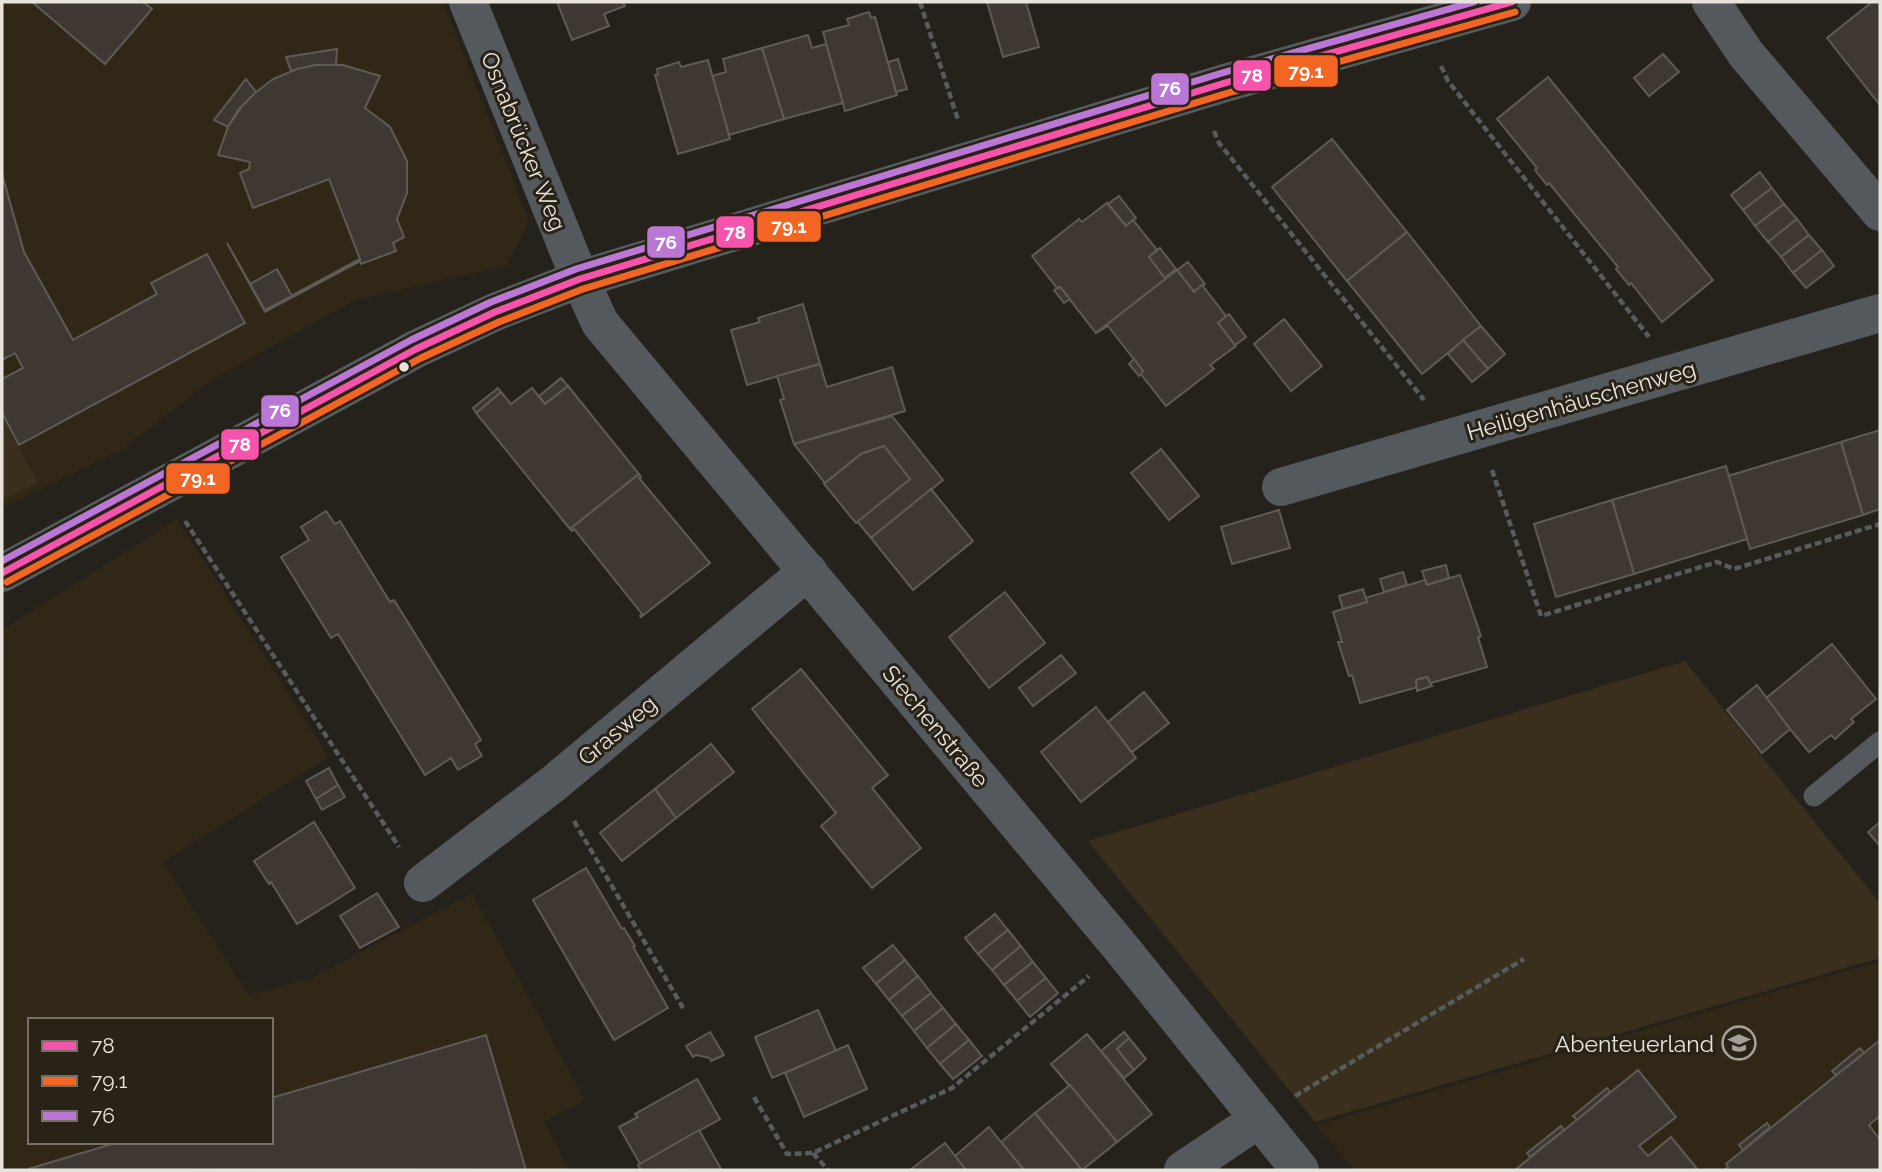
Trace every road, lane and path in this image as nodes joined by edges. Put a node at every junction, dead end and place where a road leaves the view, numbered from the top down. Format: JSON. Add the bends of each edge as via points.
{"nodes":[{"id":1,"x":468,"y":2,"type":"edge"},
{"id":2,"x":920,"y":2,"type":"edge"},
{"id":3,"x":1511,"y":2,"type":"edge"},
{"id":4,"x":1711,"y":2,"type":"edge"},
{"id":5,"x":1424,"y":27,"type":"junction"},
{"id":6,"x":1200,"y":91,"type":"junction"},
{"id":7,"x":971,"y":161,"type":"junction"},
{"id":8,"x":1880,"y":212,"type":"edge"},
{"id":9,"x":580,"y":279,"type":"junction"},
{"id":10,"x":1880,"y":313,"type":"edge"},
{"id":11,"x":1667,"y":375,"type":"junction"},
{"id":12,"x":1462,"y":434,"type":"junction"},
{"id":13,"x":162,"y":485,"type":"junction"},
{"id":14,"x":1281,"y":486,"type":"dead end"},
{"id":15,"x":1880,"y":524,"type":"edge"},
{"id":16,"x":808,"y":571,"type":"junction"},
{"id":17,"x":2,"y":573,"type":"edge"},
{"id":18,"x":1880,"y":742,"type":"edge"},
{"id":19,"x":553,"y":784,"type":"junction"},
{"id":20,"x":1814,"y":796,"type":"dead end"},
{"id":21,"x":423,"y":883,"type":"joint"},
{"id":22,"x":1122,"y":949,"type":"junction"},
{"id":23,"x":1524,"y":959,"type":"dead end"},
{"id":24,"x":683,"y":1007,"type":"dead end"},
{"id":25,"x":754,"y":1097,"type":"dead end"},
{"id":26,"x":1259,"y":1119,"type":"junction"},
{"id":27,"x":813,"y":1153,"type":"junction"},
{"id":28,"x":828,"y":1170,"type":"edge"},
{"id":29,"x":1183,"y":1170,"type":"edge"},
{"id":30,"x":1300,"y":1170,"type":"edge"}],
"edges":[{"from":1,"to":9,"type":"street","name":"Osnabrücker Weg"},
{"from":2,"to":7,"type":"path"},
{"from":3,"to":5,"type":"main road"},
{"from":4,"to":8,"type":"street","via":[[1745,54]]},
{"from":5,"to":6,"type":"main road"},
{"from":5,"to":11,"type":"path","via":[[1448,81],[1660,351]]},
{"from":6,"to":7,"type":"main road"},
{"from":6,"to":12,"type":"path","via":[[1219,144],[1436,414]]},
{"from":7,"to":9,"type":"main road"},
{"from":9,"to":13,"type":"main road","via":[[416,349]]},
{"from":9,"to":16,"type":"street","name":"Siechenstraße","via":[[600,323]]},
{"from":10,"to":11,"type":"street","name":"Heiligenhäuschenweg"},
{"from":11,"to":12,"type":"street","name":"Heiligenhäuschenweg"},
{"from":12,"to":14,"type":"street","name":"Heiligenhäuschenweg"},
{"from":12,"to":15,"type":"path","via":[[1541,616],[1717,562],[1734,569]]},
{"from":13,"to":17,"type":"main road"},
{"from":13,"to":21,"type":"path"},
{"from":16,"to":19,"type":"street","name":"Grasweg"},
{"from":16,"to":22,"type":"street","name":"Siechenstraße"},
{"from":18,"to":20,"type":"lane"},
{"from":19,"to":21,"type":"street","name":"Grasweg"},
{"from":19,"to":24,"type":"path"},
{"from":22,"to":26,"type":"street","name":"Siechenstraße"},
{"from":22,"to":27,"type":"path","via":[[952,1088]]},
{"from":23,"to":26,"type":"path"},
{"from":25,"to":27,"type":"path","via":[[787,1154]]},
{"from":26,"to":29,"type":"street"},
{"from":26,"to":30,"type":"street","name":"Siechenstraße"},
{"from":27,"to":28,"type":"path"}]}
